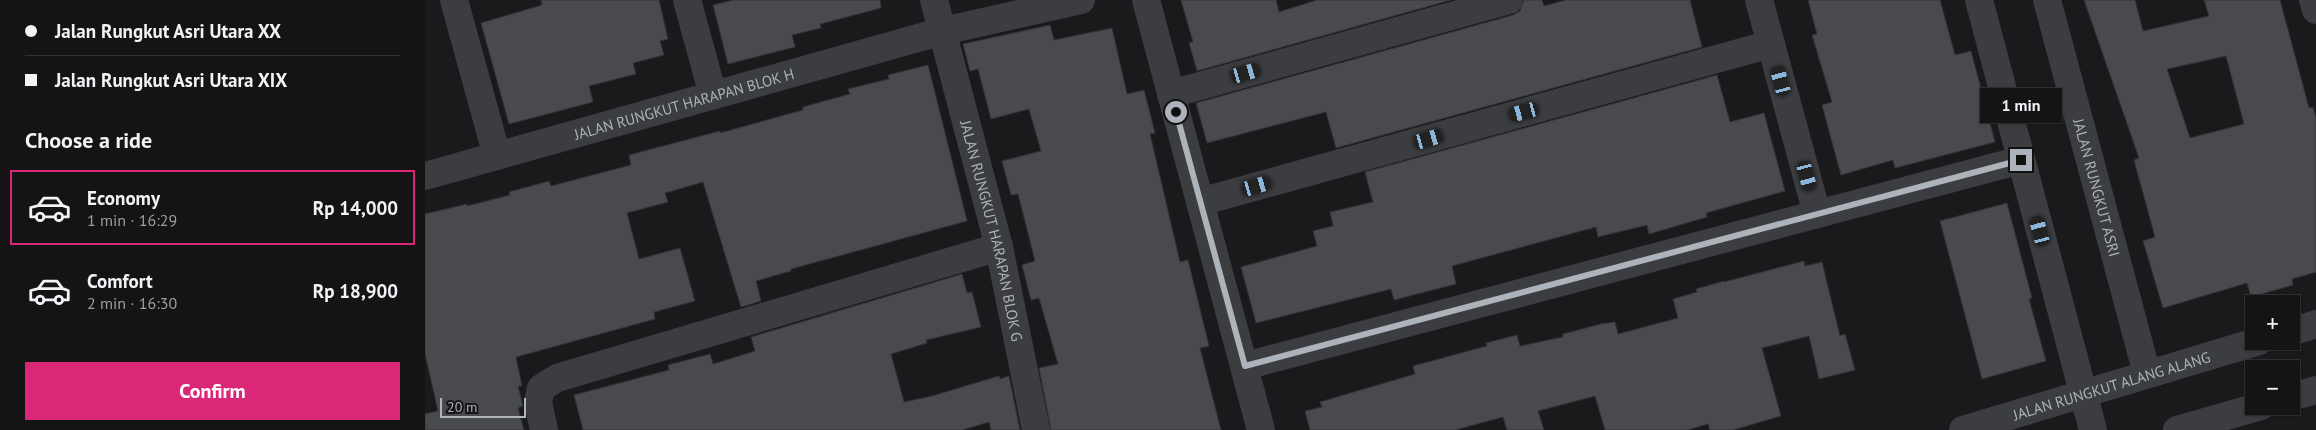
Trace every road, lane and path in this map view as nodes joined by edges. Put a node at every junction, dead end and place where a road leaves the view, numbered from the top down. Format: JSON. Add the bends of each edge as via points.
{"nodes":[{"id":1,"x":454,"y":0,"type":"edge"},
{"id":2,"x":687,"y":0,"type":"edge"},
{"id":3,"x":934,"y":0,"type":"edge"},
{"id":4,"x":1081,"y":0,"type":"edge"},
{"id":5,"x":1146,"y":0,"type":"edge"},
{"id":6,"x":1509,"y":0,"type":"edge"},
{"id":7,"x":1759,"y":0,"type":"edge"},
{"id":8,"x":1979,"y":0,"type":"edge"},
{"id":9,"x":2047,"y":0,"type":"edge"},
{"id":10,"x":2313,"y":0,"type":"edge"},
{"id":11,"x":2316,"y":10,"type":"edge"},
{"id":12,"x":943,"y":31,"type":"junction"},
{"id":13,"x":1771,"y":44,"type":"junction"},
{"id":14,"x":1171,"y":94,"type":"junction"},
{"id":15,"x":713,"y":95,"type":"junction"},
{"id":16,"x":497,"y":156,"type":"junction"},
{"id":17,"x":2021,"y":160,"type":"junction"},
{"id":18,"x":425,"y":176,"type":"edge"},
{"id":19,"x":1201,"y":202,"type":"junction"},
{"id":20,"x":1817,"y":214,"type":"junction"},
{"id":21,"x":999,"y":247,"type":"junction"},
{"id":22,"x":2316,"y":324,"type":"edge"},
{"id":23,"x":2300,"y":329,"type":"edge"},
{"id":24,"x":2245,"y":345,"type":"edge"},
{"id":25,"x":1245,"y":366,"type":"junction"},
{"id":26,"x":2147,"y":374,"type":"junction"},
{"id":27,"x":2316,"y":390,"type":"edge"},
{"id":28,"x":2083,"y":393,"type":"junction"},
{"id":29,"x":2300,"y":395,"type":"edge"},
{"id":30,"x":2245,"y":411,"type":"edge"},
{"id":31,"x":544,"y":430,"type":"edge"},
{"id":32,"x":1036,"y":430,"type":"edge"},
{"id":33,"x":1261,"y":430,"type":"edge"},
{"id":34,"x":1963,"y":430,"type":"edge"},
{"id":35,"x":2093,"y":430,"type":"edge"},
{"id":36,"x":2177,"y":430,"type":"edge"}],
"edges":[{"from":1,"to":16,"type":"street"},
{"from":2,"to":15,"type":"street"},
{"from":3,"to":12,"type":"street","name":"JALAN RUNGKUT HARAPAN BLOK G"},
{"from":4,"to":12,"type":"street","name":"JALAN RUNGKUT HARAPAN BLOK H"},
{"from":5,"to":14,"type":"street"},
{"from":6,"to":14,"type":"street"},
{"from":7,"to":13,"type":"street"},
{"from":8,"to":17,"type":"street"},
{"from":9,"to":26,"type":"street","name":"JALAN RUNGKUT ASRI"},
{"from":10,"to":11,"type":"street"},
{"from":12,"to":15,"type":"street","name":"JALAN RUNGKUT HARAPAN BLOK H"},
{"from":12,"to":21,"type":"street","name":"JALAN RUNGKUT HARAPAN BLOK G"},
{"from":13,"to":19,"type":"street"},
{"from":13,"to":20,"type":"street"},
{"from":14,"to":19,"type":"street"},
{"from":15,"to":16,"type":"street","name":"JALAN RUNGKUT HARAPAN BLOK H"},
{"from":16,"to":18,"type":"street","name":"JALAN RUNGKUT HARAPAN BLOK H"},
{"from":17,"to":20,"type":"street"},
{"from":17,"to":28,"type":"street"},
{"from":19,"to":25,"type":"street"},
{"from":20,"to":25,"type":"street"},
{"from":21,"to":31,"type":"street","via":[[557,378],[541,388],[539,402]]},
{"from":21,"to":32,"type":"street","name":"JALAN RUNGKUT HARAPAN BLOK G"},
{"from":22,"to":23,"type":"street"},
{"from":24,"to":26,"type":"street","name":"JALAN RUNGKUT ALANG ALANG"},
{"from":25,"to":33,"type":"street"},
{"from":26,"to":28,"type":"street","name":"JALAN RUNGKUT ALANG ALANG"},
{"from":27,"to":29,"type":"street"},
{"from":28,"to":34,"type":"street","name":"JALAN RUNGKUT ALANG ALANG"},
{"from":28,"to":35,"type":"street"},
{"from":30,"to":36,"type":"street"}]}
